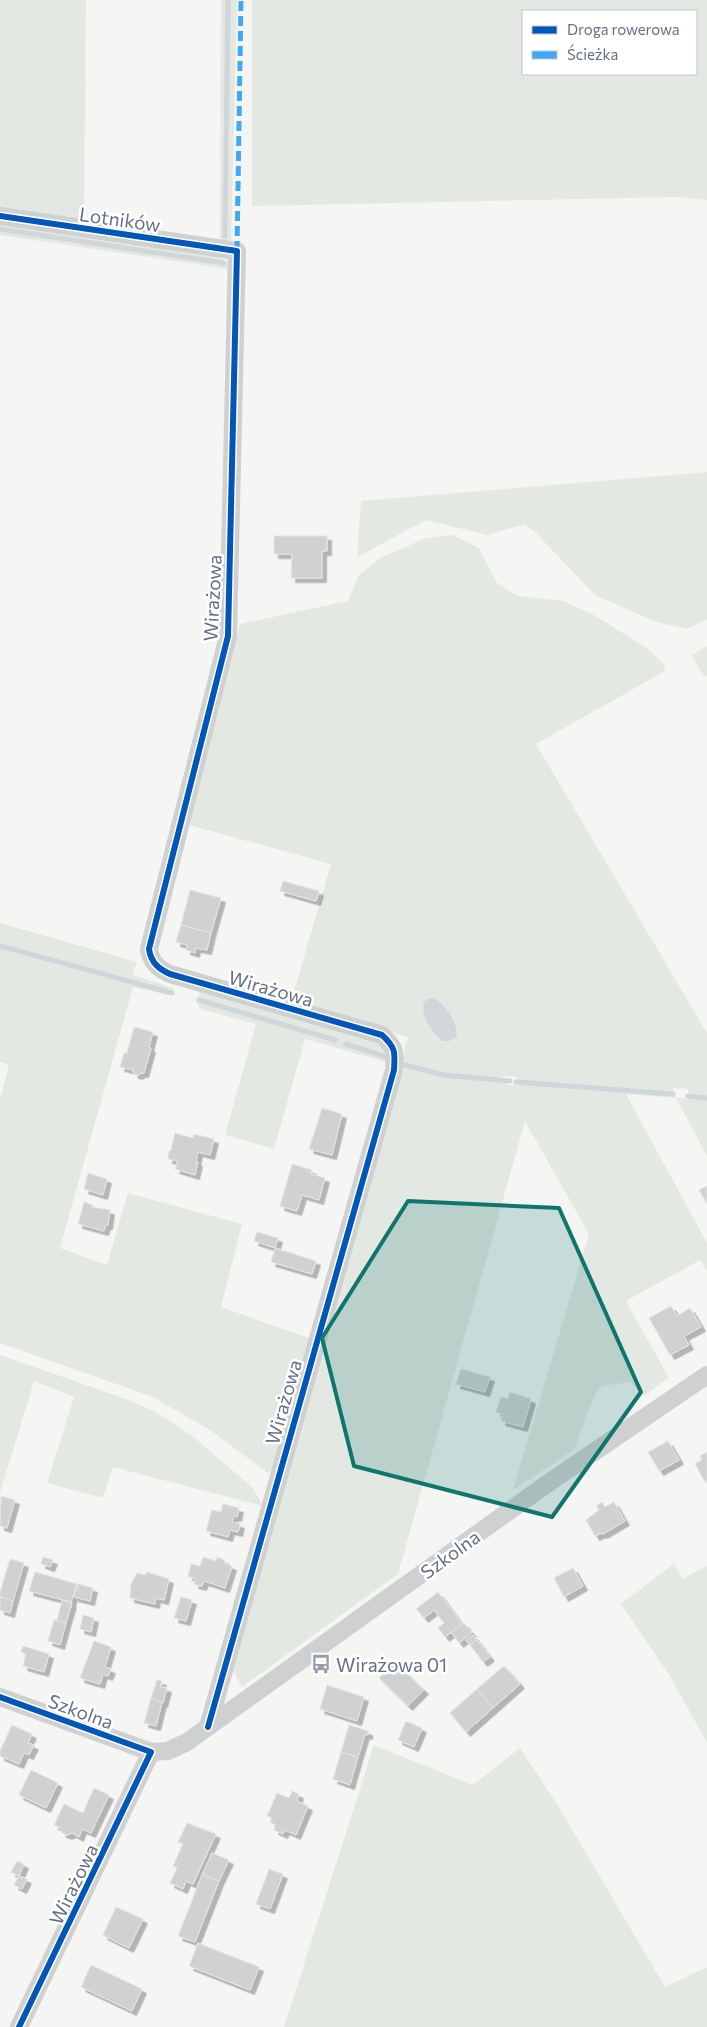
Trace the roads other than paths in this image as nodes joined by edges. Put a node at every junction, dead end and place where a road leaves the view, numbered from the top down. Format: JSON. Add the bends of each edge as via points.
{"nodes":[{"id":1,"x":0,"y":216,"type":"edge"},
{"id":2,"x":236,"y":251,"type":"joint"},
{"id":3,"x":707,"y":1375,"type":"edge"},
{"id":4,"x":0,"y":1697,"type":"edge"},
{"id":5,"x":208,"y":1728,"type":"junction"},
{"id":6,"x":152,"y":1752,"type":"junction"},
{"id":7,"x":19,"y":2027,"type":"edge"}],
"edges":[{"from":1,"to":2,"type":"street","name":"Lotników"},
{"from":2,"to":5,"type":"street","name":"Wirażowa","via":[[228,636],[150,955],[159,969],[170,974],[382,1035],[395,1051],[394,1070]]},
{"from":3,"to":5,"type":"street","name":"Szkolna","via":[[544,1486]]},
{"from":4,"to":6,"type":"street","name":"Szkolna"},
{"from":5,"to":6,"type":"street","name":"Szkolna","via":[[168,1751]]},
{"from":6,"to":7,"type":"street","name":"Wirażowa"}]}
